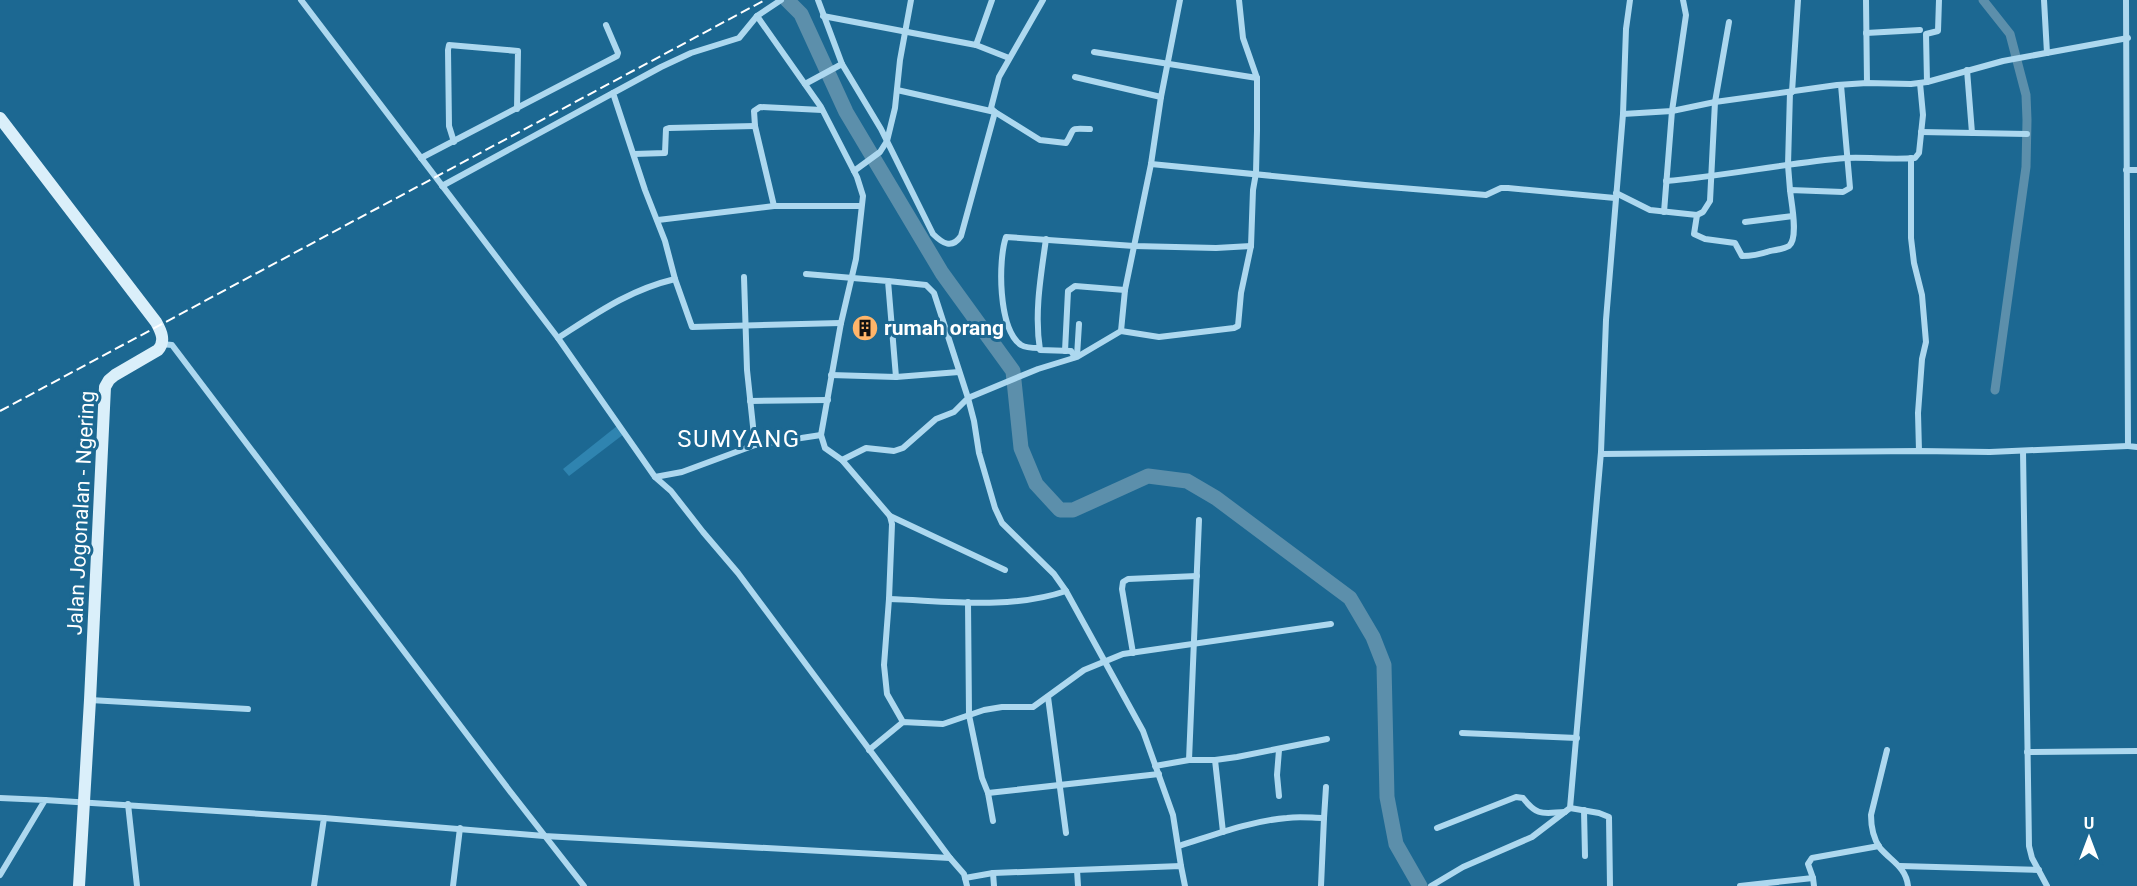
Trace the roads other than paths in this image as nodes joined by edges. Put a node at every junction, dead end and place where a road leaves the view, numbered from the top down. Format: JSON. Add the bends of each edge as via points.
{"nodes":[{"id":1,"x":301,"y":0,"type":"edge"},
{"id":2,"x":818,"y":0,"type":"edge"},
{"id":3,"x":911,"y":0,"type":"edge"},
{"id":4,"x":992,"y":0,"type":"edge"},
{"id":5,"x":1043,"y":0,"type":"edge"},
{"id":6,"x":1180,"y":0,"type":"edge"},
{"id":7,"x":1239,"y":0,"type":"edge"},
{"id":8,"x":1630,"y":0,"type":"edge"},
{"id":9,"x":1683,"y":0,"type":"edge"},
{"id":10,"x":1798,"y":0,"type":"edge"},
{"id":11,"x":1866,"y":0,"type":"edge"},
{"id":12,"x":1939,"y":0,"type":"edge"},
{"id":13,"x":2044,"y":0,"type":"edge"},
{"id":14,"x":2126,"y":0,"type":"edge"},
{"id":15,"x":779,"y":1,"type":"edge"},
{"id":16,"x":757,"y":16,"type":"junction"},
{"id":17,"x":823,"y":16,"type":"junction"},
{"id":18,"x":1729,"y":22,"type":"dead end"},
{"id":19,"x":606,"y":25,"type":"dead end"},
{"id":20,"x":1920,"y":30,"type":"dead end"},
{"id":21,"x":905,"y":31,"type":"junction"},
{"id":22,"x":1866,"y":33,"type":"junction"},
{"id":23,"x":2128,"y":38,"type":"junction"},
{"id":24,"x":976,"y":45,"type":"junction"},
{"id":25,"x":1094,"y":52,"type":"dead end"},
{"id":26,"x":2047,"y":53,"type":"junction"},
{"id":27,"x":1009,"y":58,"type":"junction"},
{"id":28,"x":1167,"y":63,"type":"junction"},
{"id":29,"x":841,"y":64,"type":"junction"},
{"id":30,"x":1967,"y":70,"type":"junction"},
{"id":31,"x":1074,"y":77,"type":"dead end"},
{"id":32,"x":1257,"y":78,"type":"junction"},
{"id":33,"x":806,"y":83,"type":"junction"},
{"id":34,"x":1867,"y":83,"type":"junction"},
{"id":35,"x":1923,"y":83,"type":"junction"},
{"id":36,"x":1841,"y":85,"type":"junction"},
{"id":37,"x":897,"y":90,"type":"junction"},
{"id":38,"x":1791,"y":92,"type":"junction"},
{"id":39,"x":614,"y":93,"type":"junction"},
{"id":40,"x":1161,"y":97,"type":"junction"},
{"id":41,"x":1715,"y":102,"type":"junction"},
{"id":42,"x":518,"y":109,"type":"junction"},
{"id":43,"x":822,"y":110,"type":"junction"},
{"id":44,"x":1672,"y":111,"type":"junction"},
{"id":45,"x":994,"y":112,"type":"junction"},
{"id":46,"x":1623,"y":114,"type":"junction"},
{"id":47,"x":0,"y":118,"type":"edge"},
{"id":48,"x":755,"y":126,"type":"junction"},
{"id":49,"x":1090,"y":129,"type":"dead end"},
{"id":50,"x":1921,"y":132,"type":"junction"},
{"id":51,"x":1972,"y":133,"type":"junction"},
{"id":52,"x":2027,"y":134,"type":"dead end"},
{"id":53,"x":887,"y":141,"type":"junction"},
{"id":54,"x":454,"y":142,"type":"junction"},
{"id":55,"x":634,"y":154,"type":"junction"},
{"id":56,"x":421,"y":158,"type":"junction"},
{"id":57,"x":1847,"y":158,"type":"junction"},
{"id":58,"x":1911,"y":158,"type":"junction"},
{"id":59,"x":1151,"y":164,"type":"junction"},
{"id":60,"x":1788,"y":165,"type":"junction"},
{"id":61,"x":854,"y":171,"type":"junction"},
{"id":62,"x":2126,"y":171,"type":"junction"},
{"id":63,"x":2137,"y":171,"type":"edge"},
{"id":64,"x":1256,"y":173,"type":"junction"},
{"id":65,"x":1711,"y":177,"type":"junction"},
{"id":66,"x":1666,"y":181,"type":"junction"},
{"id":67,"x":442,"y":186,"type":"junction"},
{"id":68,"x":1790,"y":190,"type":"junction"},
{"id":69,"x":1616,"y":196,"type":"junction"},
{"id":70,"x":774,"y":206,"type":"junction"},
{"id":71,"x":861,"y":206,"type":"junction"},
{"id":72,"x":1664,"y":212,"type":"junction"},
{"id":73,"x":1697,"y":215,"type":"junction"},
{"id":74,"x":1794,"y":216,"type":"junction"},
{"id":75,"x":658,"y":220,"type":"junction"},
{"id":76,"x":1745,"y":222,"type":"dead end"},
{"id":77,"x":1046,"y":239,"type":"junction"},
{"id":78,"x":1134,"y":246,"type":"junction"},
{"id":79,"x":1251,"y":246,"type":"junction"},
{"id":80,"x":806,"y":274,"type":"dead end"},
{"id":81,"x":744,"y":277,"type":"dead end"},
{"id":82,"x":851,"y":277,"type":"junction"},
{"id":83,"x":675,"y":279,"type":"junction"},
{"id":84,"x":888,"y":281,"type":"junction"},
{"id":85,"x":1125,"y":290,"type":"junction"},
{"id":86,"x":841,"y":323,"type":"junction"},
{"id":87,"x":1078,"y":324,"type":"dead end"},
{"id":88,"x":745,"y":325,"type":"junction"},
{"id":89,"x":1121,"y":331,"type":"junction"},
{"id":90,"x":558,"y":338,"type":"junction"},
{"id":91,"x":162,"y":344,"type":"junction"},
{"id":92,"x":1039,"y":348,"type":"junction"},
{"id":93,"x":1065,"y":351,"type":"junction"},
{"id":94,"x":1076,"y":357,"type":"junction"},
{"id":95,"x":959,"y":372,"type":"junction"},
{"id":96,"x":831,"y":375,"type":"junction"},
{"id":97,"x":896,"y":376,"type":"junction"},
{"id":98,"x":968,"y":398,"type":"junction"},
{"id":99,"x":828,"y":400,"type":"junction"},
{"id":100,"x":750,"y":401,"type":"junction"},
{"id":101,"x":821,"y":435,"type":"junction"},
{"id":102,"x":755,"y":445,"type":"junction"},
{"id":103,"x":2128,"y":446,"type":"junction"},
{"id":104,"x":2137,"y":447,"type":"edge"},
{"id":105,"x":1919,"y":451,"type":"junction"},
{"id":106,"x":2022,"y":451,"type":"junction"},
{"id":107,"x":1601,"y":454,"type":"junction"},
{"id":108,"x":842,"y":460,"type":"junction"},
{"id":109,"x":656,"y":477,"type":"junction"},
{"id":110,"x":890,"y":516,"type":"junction"},
{"id":111,"x":1199,"y":520,"type":"dead end"},
{"id":112,"x":1005,"y":570,"type":"dead end"},
{"id":113,"x":1197,"y":576,"type":"junction"},
{"id":114,"x":1066,"y":591,"type":"junction"},
{"id":115,"x":889,"y":599,"type":"junction"},
{"id":116,"x":968,"y":602,"type":"junction"},
{"id":117,"x":1331,"y":624,"type":"dead end"},
{"id":118,"x":1194,"y":644,"type":"junction"},
{"id":119,"x":1133,"y":652,"type":"junction"},
{"id":120,"x":1105,"y":661,"type":"junction"},
{"id":121,"x":1048,"y":698,"type":"junction"},
{"id":122,"x":90,"y":700,"type":"junction"},
{"id":123,"x":248,"y":709,"type":"dead end"},
{"id":124,"x":969,"y":715,"type":"junction"},
{"id":125,"x":903,"y":722,"type":"junction"},
{"id":126,"x":1462,"y":733,"type":"dead end"},
{"id":127,"x":1577,"y":738,"type":"junction"},
{"id":128,"x":1328,"y":739,"type":"dead end"},
{"id":129,"x":869,"y":750,"type":"junction"},
{"id":130,"x":1279,"y":750,"type":"junction"},
{"id":131,"x":1887,"y":750,"type":"dead end"},
{"id":132,"x":2137,"y":751,"type":"edge"},
{"id":133,"x":2027,"y":752,"type":"junction"},
{"id":134,"x":1189,"y":760,"type":"junction"},
{"id":135,"x":1215,"y":760,"type":"junction"},
{"id":136,"x":1155,"y":766,"type":"junction"},
{"id":137,"x":1159,"y":774,"type":"junction"},
{"id":138,"x":1060,"y":786,"type":"junction"},
{"id":139,"x":1326,"y":787,"type":"dead end"},
{"id":140,"x":988,"y":793,"type":"junction"},
{"id":141,"x":1279,"y":796,"type":"dead end"},
{"id":142,"x":0,"y":798,"type":"edge"},
{"id":143,"x":45,"y":800,"type":"junction"},
{"id":144,"x":84,"y":802,"type":"junction"},
{"id":145,"x":128,"y":804,"type":"junction"},
{"id":146,"x":1568,"y":810,"type":"junction"},
{"id":147,"x":1584,"y":810,"type":"junction"},
{"id":148,"x":324,"y":818,"type":"junction"},
{"id":149,"x":1324,"y":818,"type":"junction"},
{"id":150,"x":993,"y":821,"type":"dead end"},
{"id":151,"x":460,"y":828,"type":"junction"},
{"id":152,"x":1437,"y":828,"type":"dead end"},
{"id":153,"x":1223,"y":832,"type":"junction"},
{"id":154,"x":1066,"y":833,"type":"dead end"},
{"id":155,"x":544,"y":836,"type":"junction"},
{"id":156,"x":1179,"y":846,"type":"junction"},
{"id":157,"x":1879,"y":846,"type":"junction"},
{"id":158,"x":1585,"y":856,"type":"dead end"},
{"id":159,"x":951,"y":858,"type":"junction"},
{"id":160,"x":1181,"y":866,"type":"junction"},
{"id":161,"x":1900,"y":867,"type":"junction"},
{"id":162,"x":1077,"y":870,"type":"junction"},
{"id":163,"x":2039,"y":870,"type":"junction"},
{"id":164,"x":993,"y":873,"type":"junction"},
{"id":165,"x":0,"y":875,"type":"edge"},
{"id":166,"x":965,"y":878,"type":"junction"},
{"id":167,"x":1813,"y":878,"type":"junction"},
{"id":168,"x":79,"y":886,"type":"edge"},
{"id":169,"x":137,"y":886,"type":"edge"},
{"id":170,"x":314,"y":886,"type":"edge"},
{"id":171,"x":453,"y":886,"type":"edge"},
{"id":172,"x":584,"y":886,"type":"edge"},
{"id":173,"x":967,"y":886,"type":"edge"},
{"id":174,"x":994,"y":886,"type":"edge"},
{"id":175,"x":1078,"y":886,"type":"edge"},
{"id":176,"x":1185,"y":886,"type":"edge"},
{"id":177,"x":1322,"y":886,"type":"edge"},
{"id":178,"x":1431,"y":886,"type":"edge"},
{"id":179,"x":1611,"y":886,"type":"edge"},
{"id":180,"x":1740,"y":886,"type":"edge"},
{"id":181,"x":1814,"y":886,"type":"edge"},
{"id":182,"x":1908,"y":886,"type":"edge"},
{"id":183,"x":2047,"y":886,"type":"edge"}],
"edges":[{"from":1,"to":56,"type":"street"},
{"from":2,"to":17,"type":"street"},
{"from":3,"to":21,"type":"street"},
{"from":4,"to":24,"type":"street"},
{"from":5,"to":27,"type":"street"},
{"from":6,"to":28,"type":"street"},
{"from":7,"to":32,"type":"street","via":[[1243,38]]},
{"from":8,"to":46,"type":"street"},
{"from":9,"to":44,"type":"street","via":[[1686,15]]},
{"from":10,"to":38,"type":"street"},
{"from":11,"to":22,"type":"street"},
{"from":12,"to":35,"type":"street","via":[[1938,31],[1926,34]]},
{"from":13,"to":26,"type":"street"},
{"from":14,"to":23,"type":"street"},
{"from":15,"to":16,"type":"street"},
{"from":16,"to":33,"type":"street"},
{"from":16,"to":39,"type":"street","via":[[739,38],[691,53]]},
{"from":17,"to":21,"type":"street"},
{"from":17,"to":29,"type":"street"},
{"from":18,"to":41,"type":"street"},
{"from":19,"to":42,"type":"street","via":[[617,56]]},
{"from":20,"to":22,"type":"street"},
{"from":21,"to":24,"type":"street"},
{"from":21,"to":37,"type":"street"},
{"from":22,"to":34,"type":"street"},
{"from":23,"to":26,"type":"street"},
{"from":23,"to":62,"type":"street"},
{"from":24,"to":27,"type":"street"},
{"from":25,"to":28,"type":"street"},
{"from":26,"to":30,"type":"street"},
{"from":27,"to":45,"type":"street","via":[[999,77],[991,108]]},
{"from":28,"to":32,"type":"street"},
{"from":28,"to":40,"type":"street"},
{"from":29,"to":33,"type":"street"},
{"from":29,"to":53,"type":"street"},
{"from":30,"to":35,"type":"street"},
{"from":30,"to":51,"type":"street"},
{"from":31,"to":40,"type":"street"},
{"from":32,"to":64,"type":"street"},
{"from":33,"to":43,"type":"street"},
{"from":34,"to":35,"type":"street"},
{"from":34,"to":36,"type":"street"},
{"from":35,"to":50,"type":"street"},
{"from":36,"to":38,"type":"street"},
{"from":36,"to":57,"type":"street"},
{"from":37,"to":45,"type":"street"},
{"from":37,"to":53,"type":"street"},
{"from":38,"to":41,"type":"street"},
{"from":38,"to":60,"type":"street"},
{"from":39,"to":55,"type":"street"},
{"from":39,"to":67,"type":"street"},
{"from":40,"to":59,"type":"street"},
{"from":41,"to":44,"type":"street"},
{"from":41,"to":65,"type":"street"},
{"from":42,"to":54,"type":"street"},
{"from":42,"to":54,"type":"street","via":[[518,51],[449,45],[449,126]]},
{"from":43,"to":48,"type":"street","via":[[760,106],[754,111]]},
{"from":43,"to":61,"type":"street"},
{"from":44,"to":46,"type":"street"},
{"from":44,"to":66,"type":"street"},
{"from":45,"to":49,"type":"street","via":[[1040,141],[1066,143],[1074,129]]},
{"from":45,"to":53,"type":"street","via":[[961,236],[949,245],[933,234]]},
{"from":46,"to":69,"type":"street"},
{"from":47,"to":91,"type":"main road","via":[[156,322]]},
{"from":48,"to":55,"type":"street","via":[[669,128],[664,132],[665,153]]},
{"from":48,"to":70,"type":"street"},
{"from":50,"to":51,"type":"street"},
{"from":50,"to":58,"type":"street","via":[[1919,153]]},
{"from":51,"to":52,"type":"street"},
{"from":53,"to":61,"type":"street","via":[[880,152]]},
{"from":54,"to":56,"type":"street"},
{"from":55,"to":75,"type":"street"},
{"from":56,"to":67,"type":"street"},
{"from":57,"to":58,"type":"street"},
{"from":57,"to":60,"type":"street"},
{"from":57,"to":68,"type":"street","via":[[1851,182],[1848,191]]},
{"from":58,"to":105,"type":"street","via":[[1911,238],[1926,323],[1918,413]]},
{"from":59,"to":64,"type":"street"},
{"from":59,"to":78,"type":"street"},
{"from":60,"to":65,"type":"street"},
{"from":60,"to":68,"type":"street"},
{"from":61,"to":71,"type":"street","via":[[863,196]]},
{"from":62,"to":63,"type":"street"},
{"from":62,"to":103,"type":"street"},
{"from":64,"to":69,"type":"street","via":[[1486,195],[1508,188]]},
{"from":64,"to":79,"type":"street"},
{"from":65,"to":66,"type":"street"},
{"from":65,"to":73,"type":"street","via":[[1708,208]]},
{"from":66,"to":72,"type":"street"},
{"from":67,"to":90,"type":"street"},
{"from":68,"to":74,"type":"street"},
{"from":69,"to":72,"type":"street"},
{"from":69,"to":107,"type":"street"},
{"from":70,"to":71,"type":"street"},
{"from":70,"to":75,"type":"street"},
{"from":71,"to":82,"type":"street"},
{"from":72,"to":73,"type":"street"},
{"from":73,"to":74,"type":"street","via":[[1694,234],[1735,243],[1742,256],[1787,247],[1792,243]]},
{"from":74,"to":76,"type":"street"},
{"from":75,"to":83,"type":"street"},
{"from":77,"to":78,"type":"street"},
{"from":77,"to":92,"type":"street","via":[[1040,282]]},
{"from":77,"to":92,"type":"street","via":[[1006,237],[1000,270],[1010,329],[1018,344]]},
{"from":78,"to":79,"type":"street"},
{"from":78,"to":85,"type":"street"},
{"from":79,"to":89,"type":"street","via":[[1238,326],[1159,337]]},
{"from":80,"to":82,"type":"street"},
{"from":81,"to":88,"type":"street"},
{"from":82,"to":84,"type":"street"},
{"from":82,"to":86,"type":"street"},
{"from":83,"to":88,"type":"street","via":[[692,327]]},
{"from":83,"to":90,"type":"street","via":[[620,298]]},
{"from":84,"to":95,"type":"street","via":[[926,285],[934,293]]},
{"from":84,"to":97,"type":"street"},
{"from":85,"to":89,"type":"street"},
{"from":85,"to":93,"type":"street","via":[[1075,286],[1068,291]]},
{"from":86,"to":88,"type":"street"},
{"from":86,"to":96,"type":"street"},
{"from":87,"to":94,"type":"street"},
{"from":88,"to":100,"type":"street"},
{"from":89,"to":94,"type":"street"},
{"from":90,"to":109,"type":"street"},
{"from":91,"to":122,"type":"main road","name":"Jalan Jogonalan - Ngering","via":[[115,375],[105,387]]},
{"from":91,"to":155,"type":"street","via":[[172,345]]},
{"from":92,"to":93,"type":"street"},
{"from":93,"to":94,"type":"street"},
{"from":94,"to":98,"type":"street"},
{"from":95,"to":97,"type":"street"},
{"from":95,"to":98,"type":"street"},
{"from":96,"to":97,"type":"street"},
{"from":96,"to":99,"type":"street"},
{"from":98,"to":108,"type":"street","via":[[903,448],[866,448]]},
{"from":98,"to":114,"type":"street","via":[[979,453],[1002,523]]},
{"from":99,"to":100,"type":"street"},
{"from":99,"to":101,"type":"street"},
{"from":100,"to":102,"type":"street"},
{"from":101,"to":102,"type":"street"},
{"from":101,"to":108,"type":"street","via":[[825,448]]},
{"from":102,"to":109,"type":"street","via":[[682,472]]},
{"from":103,"to":104,"type":"street"},
{"from":103,"to":106,"type":"street"},
{"from":105,"to":106,"type":"street"},
{"from":105,"to":107,"type":"street"},
{"from":106,"to":133,"type":"street"},
{"from":107,"to":127,"type":"street"},
{"from":108,"to":110,"type":"street"},
{"from":109,"to":129,"type":"street","via":[[738,573]]},
{"from":110,"to":112,"type":"street"},
{"from":110,"to":115,"type":"street"},
{"from":111,"to":113,"type":"street"},
{"from":113,"to":118,"type":"street"},
{"from":113,"to":119,"type":"street","via":[[1123,582]]},
{"from":114,"to":116,"type":"street","via":[[1025,601]]},
{"from":114,"to":120,"type":"street"},
{"from":115,"to":116,"type":"street"},
{"from":115,"to":125,"type":"street","via":[[885,685]]},
{"from":116,"to":124,"type":"street"},
{"from":117,"to":118,"type":"street"},
{"from":118,"to":119,"type":"street"},
{"from":118,"to":134,"type":"street"},
{"from":119,"to":120,"type":"street"},
{"from":120,"to":121,"type":"street","via":[[1084,670]]},
{"from":120,"to":136,"type":"street","via":[[1143,731]]},
{"from":121,"to":124,"type":"street","via":[[1033,707],[1002,707]]},
{"from":121,"to":138,"type":"street"},
{"from":122,"to":123,"type":"street"},
{"from":122,"to":144,"type":"main road","name":"Jalan Jogonalan - Ngering"},
{"from":124,"to":125,"type":"street","via":[[937,725]]},
{"from":124,"to":140,"type":"street"},
{"from":125,"to":129,"type":"street"},
{"from":126,"to":127,"type":"street"},
{"from":127,"to":146,"type":"street"},
{"from":128,"to":130,"type":"street"},
{"from":129,"to":159,"type":"street"},
{"from":130,"to":135,"type":"street"},
{"from":130,"to":141,"type":"street"},
{"from":131,"to":157,"type":"street","via":[[1871,815]]},
{"from":132,"to":133,"type":"street"},
{"from":133,"to":163,"type":"street","via":[[2029,846]]},
{"from":134,"to":135,"type":"street"},
{"from":134,"to":136,"type":"street"},
{"from":135,"to":153,"type":"street"},
{"from":136,"to":137,"type":"street"},
{"from":137,"to":138,"type":"street"},
{"from":137,"to":156,"type":"street"},
{"from":138,"to":140,"type":"street"},
{"from":138,"to":154,"type":"street"},
{"from":139,"to":149,"type":"street"},
{"from":140,"to":150,"type":"street"},
{"from":142,"to":143,"type":"street"},
{"from":143,"to":144,"type":"street"},
{"from":143,"to":165,"type":"street"},
{"from":144,"to":145,"type":"street"},
{"from":144,"to":168,"type":"main road","name":"Jalan Jogonalan - Ngering"},
{"from":145,"to":148,"type":"street"},
{"from":145,"to":169,"type":"street"},
{"from":146,"to":147,"type":"street"},
{"from":146,"to":152,"type":"street","via":[[1539,814],[1523,798],[1515,797]]},
{"from":146,"to":178,"type":"street","via":[[1532,837]]},
{"from":147,"to":158,"type":"street"},
{"from":147,"to":179,"type":"street","via":[[1610,819]]},
{"from":148,"to":151,"type":"street"},
{"from":148,"to":170,"type":"street"},
{"from":149,"to":153,"type":"street","via":[[1286,818]]},
{"from":149,"to":177,"type":"street"},
{"from":151,"to":155,"type":"street"},
{"from":151,"to":171,"type":"street"},
{"from":153,"to":156,"type":"street"},
{"from":155,"to":159,"type":"street"},
{"from":155,"to":172,"type":"street"},
{"from":156,"to":160,"type":"street"},
{"from":157,"to":161,"type":"street"},
{"from":157,"to":167,"type":"street","via":[[1812,858],[1808,864]]},
{"from":159,"to":166,"type":"street"},
{"from":160,"to":162,"type":"street"},
{"from":160,"to":176,"type":"street"},
{"from":161,"to":163,"type":"street"},
{"from":161,"to":182,"type":"street"},
{"from":162,"to":164,"type":"street"},
{"from":162,"to":175,"type":"street"},
{"from":163,"to":183,"type":"street"},
{"from":164,"to":166,"type":"street"},
{"from":164,"to":174,"type":"street"},
{"from":166,"to":173,"type":"street"},
{"from":167,"to":180,"type":"street"},
{"from":167,"to":181,"type":"street"}]}
